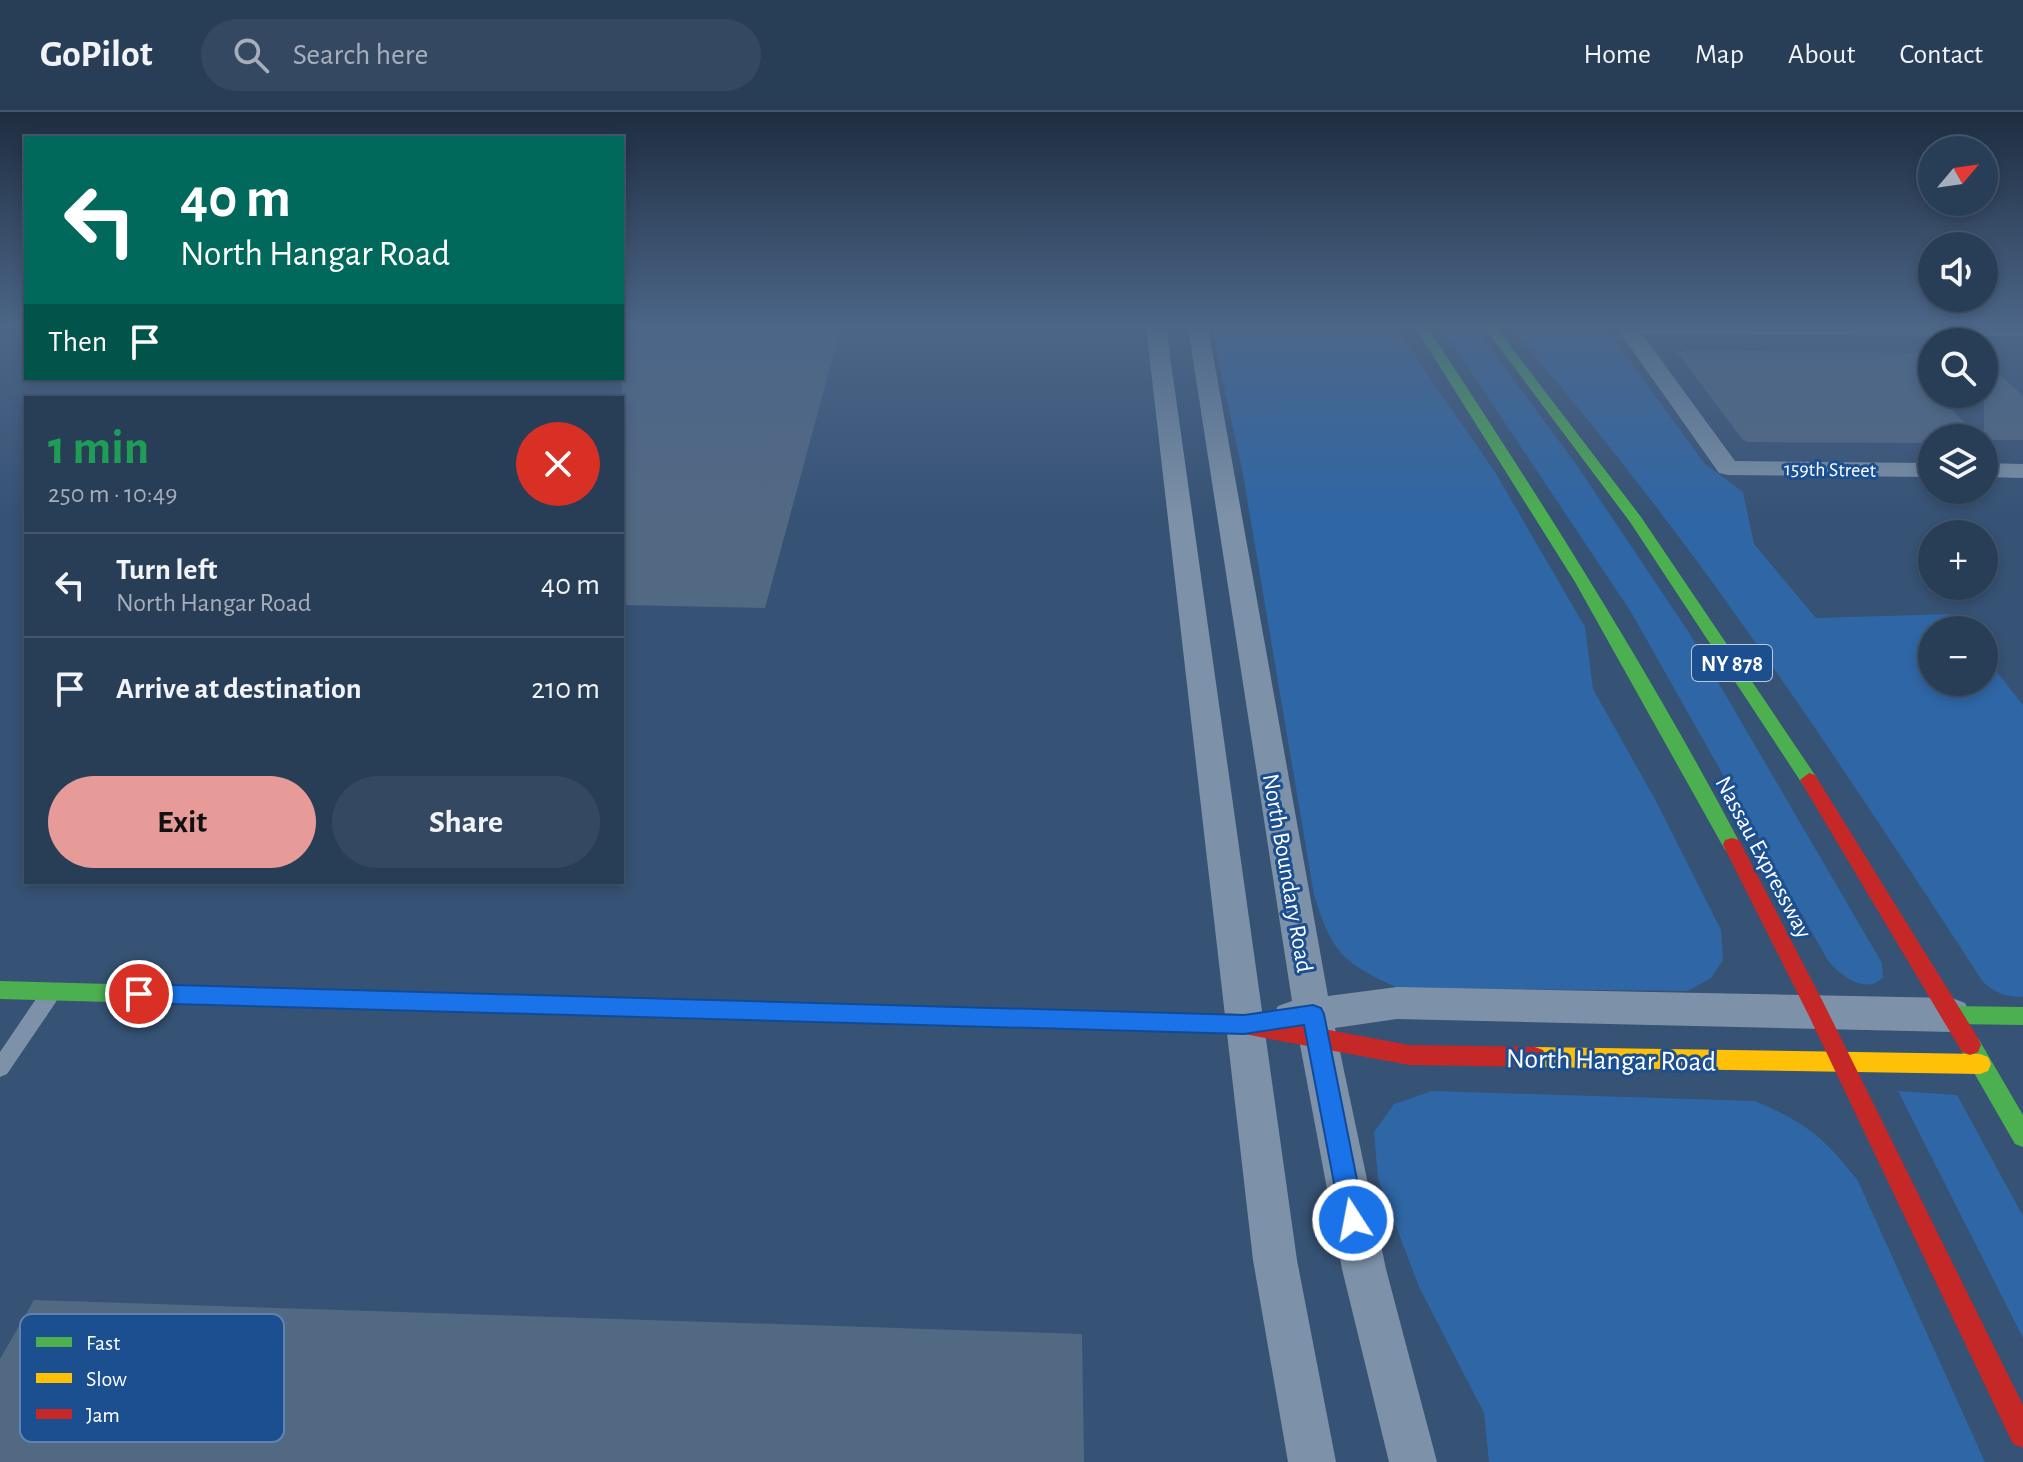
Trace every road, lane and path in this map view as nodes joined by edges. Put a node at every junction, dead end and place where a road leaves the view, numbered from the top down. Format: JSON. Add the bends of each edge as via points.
{"nodes":[{"id":1,"x":1165,"y":390,"type":"edge"},
{"id":2,"x":1209,"y":390,"type":"edge"},
{"id":3,"x":1464,"y":390,"type":"edge"},
{"id":4,"x":1538,"y":390,"type":"edge"},
{"id":5,"x":1671,"y":390,"type":"edge"},
{"id":6,"x":1918,"y":470,"type":"edge"},
{"id":7,"x":1998,"y":470,"type":"edge"},
{"id":8,"x":2023,"y":471,"type":"edge"},
{"id":9,"x":0,"y":990,"type":"edge"},
{"id":10,"x":52,"y":991,"type":"junction"},
{"id":11,"x":1818,"y":1012,"type":"junction"},
{"id":12,"x":1952,"y":1015,"type":"junction"},
{"id":13,"x":2023,"y":1016,"type":"edge"},
{"id":14,"x":1244,"y":1024,"type":"junction"},
{"id":15,"x":1315,"y":1026,"type":"junction"},
{"id":16,"x":1844,"y":1063,"type":"junction"},
{"id":17,"x":1980,"y":1064,"type":"junction"},
{"id":18,"x":0,"y":1068,"type":"edge"},
{"id":19,"x":2023,"y":1136,"type":"edge"},
{"id":20,"x":2023,"y":1434,"type":"edge"},
{"id":21,"x":1312,"y":1462,"type":"edge"},
{"id":22,"x":1413,"y":1462,"type":"edge"}],
"edges":[{"from":1,"to":14,"type":"street"},
{"from":2,"to":15,"type":"street","name":"North Boundary Road"},
{"from":3,"to":11,"type":"main road","name":"Nassau Expressway","via":[[1609,625]]},
{"from":4,"to":12,"type":"main road","number":"NY 878","via":[[1714,635]]},
{"from":5,"to":6,"type":"street","name":"159th Street","via":[[1728,468]]},
{"from":7,"to":8,"type":"street"},
{"from":9,"to":10,"type":"main road","name":"North Hangar Road"},
{"from":10,"to":14,"type":"main road","name":"North Hangar Road"},
{"from":10,"to":18,"type":"lane"},
{"from":11,"to":12,"type":"street","name":"North Hangar Road"},
{"from":11,"to":15,"type":"street","name":"North Hangar Road","via":[[1397,1003]]},
{"from":11,"to":16,"type":"main road","name":"Nassau Expressway"},
{"from":12,"to":13,"type":"main road"},
{"from":12,"to":17,"type":"main road","number":"NY 878"},
{"from":14,"to":15,"type":"street","name":"North Hangar Road"},
{"from":14,"to":21,"type":"street","via":[[1275,1260]]},
{"from":15,"to":16,"type":"main road","name":"North Hangar Road","via":[[1409,1055]]},
{"from":15,"to":22,"type":"street","name":"North Boundary Road","via":[[1375,1323]]},
{"from":16,"to":17,"type":"main road","name":"North Hangar Road"},
{"from":16,"to":20,"type":"main road","name":"Nassau Expressway"},
{"from":17,"to":19,"type":"main road","number":"NY 878"}]}
